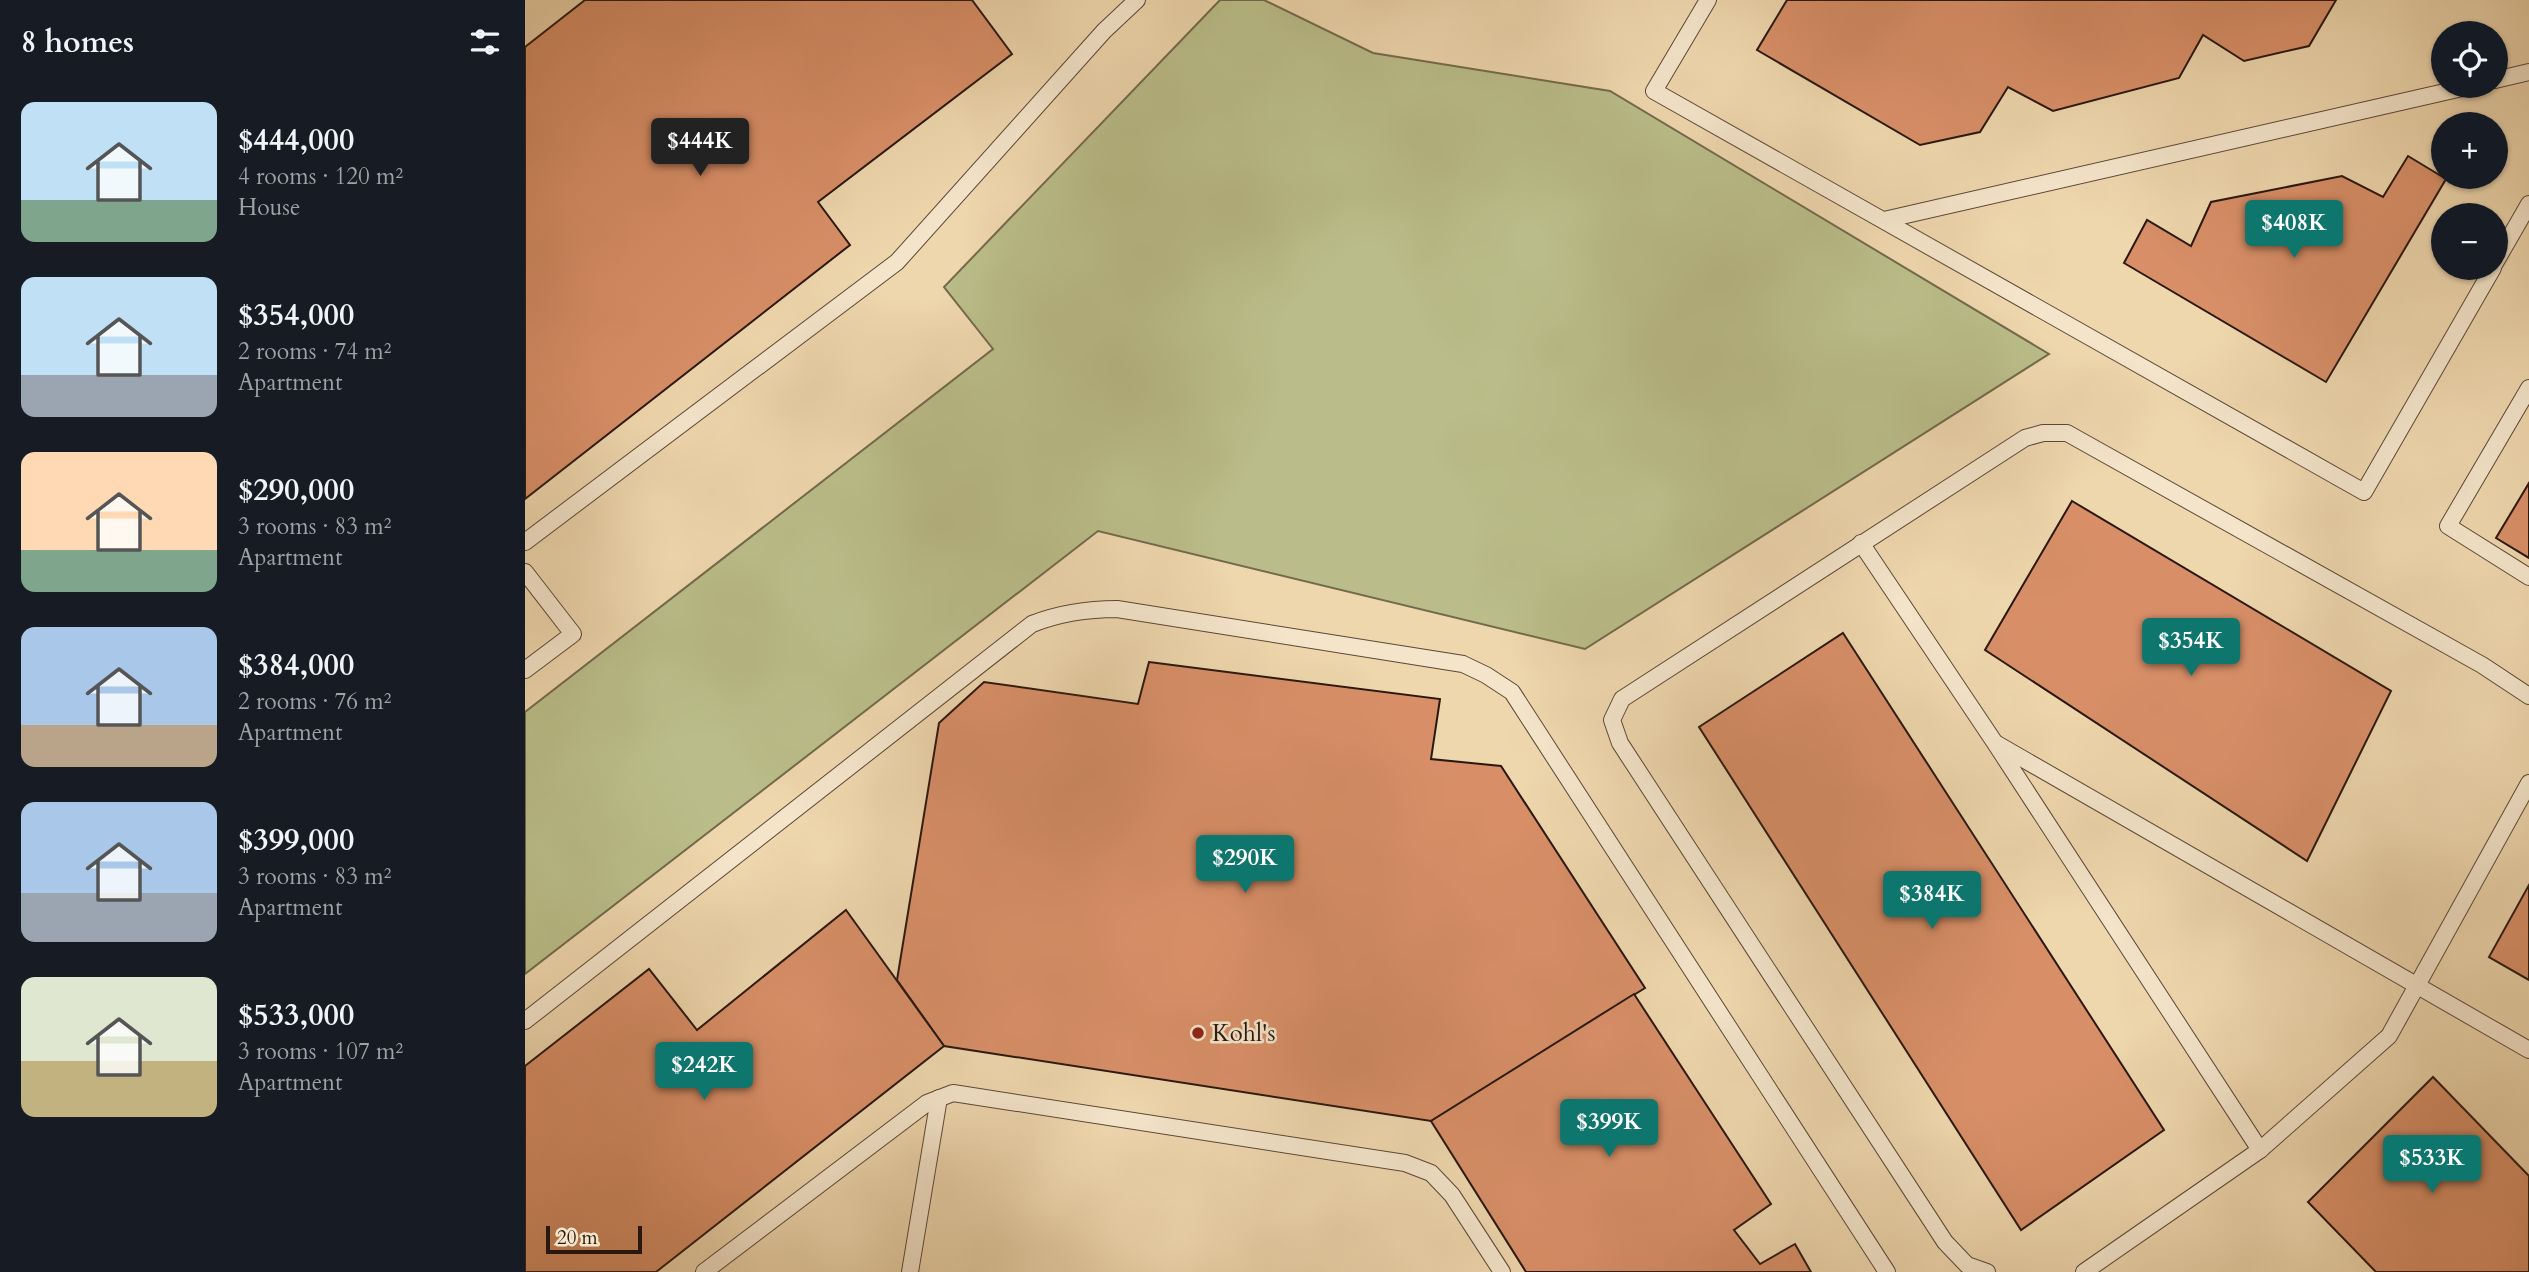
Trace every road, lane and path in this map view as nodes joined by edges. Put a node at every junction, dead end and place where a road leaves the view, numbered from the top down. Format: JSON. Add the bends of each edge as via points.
{"nodes":[{"id":1,"x":1137,"y":0,"type":"edge"},
{"id":2,"x":1708,"y":0,"type":"edge"},
{"id":3,"x":2529,"y":72,"type":"edge"},
{"id":4,"x":2508,"y":77,"type":"edge"},
{"id":5,"x":2431,"y":95,"type":"edge"},
{"id":6,"x":2529,"y":204,"type":"edge"},
{"id":7,"x":1884,"y":220,"type":"junction"},
{"id":8,"x":2508,"y":240,"type":"edge"},
{"id":9,"x":2486,"y":280,"type":"edge"},
{"id":10,"x":2529,"y":388,"type":"edge"},
{"id":11,"x":525,"y":542,"type":"edge"},
{"id":12,"x":1861,"y":543,"type":"junction"},
{"id":13,"x":525,"y":572,"type":"edge"},
{"id":14,"x":2529,"y":577,"type":"edge"},
{"id":15,"x":525,"y":670,"type":"edge"},
{"id":16,"x":2529,"y":696,"type":"edge"},
{"id":17,"x":1995,"y":743,"type":"junction"},
{"id":18,"x":2529,"y":783,"type":"edge"},
{"id":19,"x":2416,"y":985,"type":"junction"},
{"id":20,"x":525,"y":1021,"type":"edge"},
{"id":21,"x":2529,"y":1050,"type":"edge"},
{"id":22,"x":939,"y":1098,"type":"junction"},
{"id":23,"x":2260,"y":1150,"type":"junction"},
{"id":24,"x":704,"y":1272,"type":"edge"},
{"id":25,"x":910,"y":1272,"type":"edge"},
{"id":26,"x":1502,"y":1272,"type":"edge"},
{"id":27,"x":1887,"y":1272,"type":"edge"},
{"id":28,"x":1987,"y":1272,"type":"edge"},
{"id":29,"x":2084,"y":1272,"type":"edge"}],
"edges":[{"from":1,"to":11,"type":"lane","via":[[1104,30],[897,262]]},
{"from":2,"to":7,"type":"lane","via":[[1654,91]]},
{"from":3,"to":4,"type":"lane"},
{"from":5,"to":7,"type":"lane"},
{"from":6,"to":8,"type":"lane"},
{"from":7,"to":9,"type":"lane","via":[[2364,492]]},
{"from":10,"to":14,"type":"lane","via":[[2448,526]]},
{"from":12,"to":16,"type":"lane","via":[[2025,438],[2067,433],[2482,665]]},
{"from":12,"to":17,"type":"lane"},
{"from":12,"to":28,"type":"lane","via":[[1622,698],[1612,720],[1620,743],[1945,1242],[1967,1265]]},
{"from":13,"to":15,"type":"lane","via":[[573,634]]},
{"from":17,"to":19,"type":"lane"},
{"from":17,"to":23,"type":"lane"},
{"from":18,"to":19,"type":"lane"},
{"from":19,"to":21,"type":"lane"},
{"from":19,"to":23,"type":"lane","via":[[2389,1036]]},
{"from":20,"to":27,"type":"lane","via":[[1032,624],[1087,609],[1117,609],[1463,664],[1512,692]]},
{"from":22,"to":24,"type":"lane"},
{"from":22,"to":25,"type":"lane"},
{"from":22,"to":26,"type":"lane","via":[[953,1093],[1405,1163],[1431,1173],[1452,1195]]},
{"from":23,"to":29,"type":"lane"}]}
